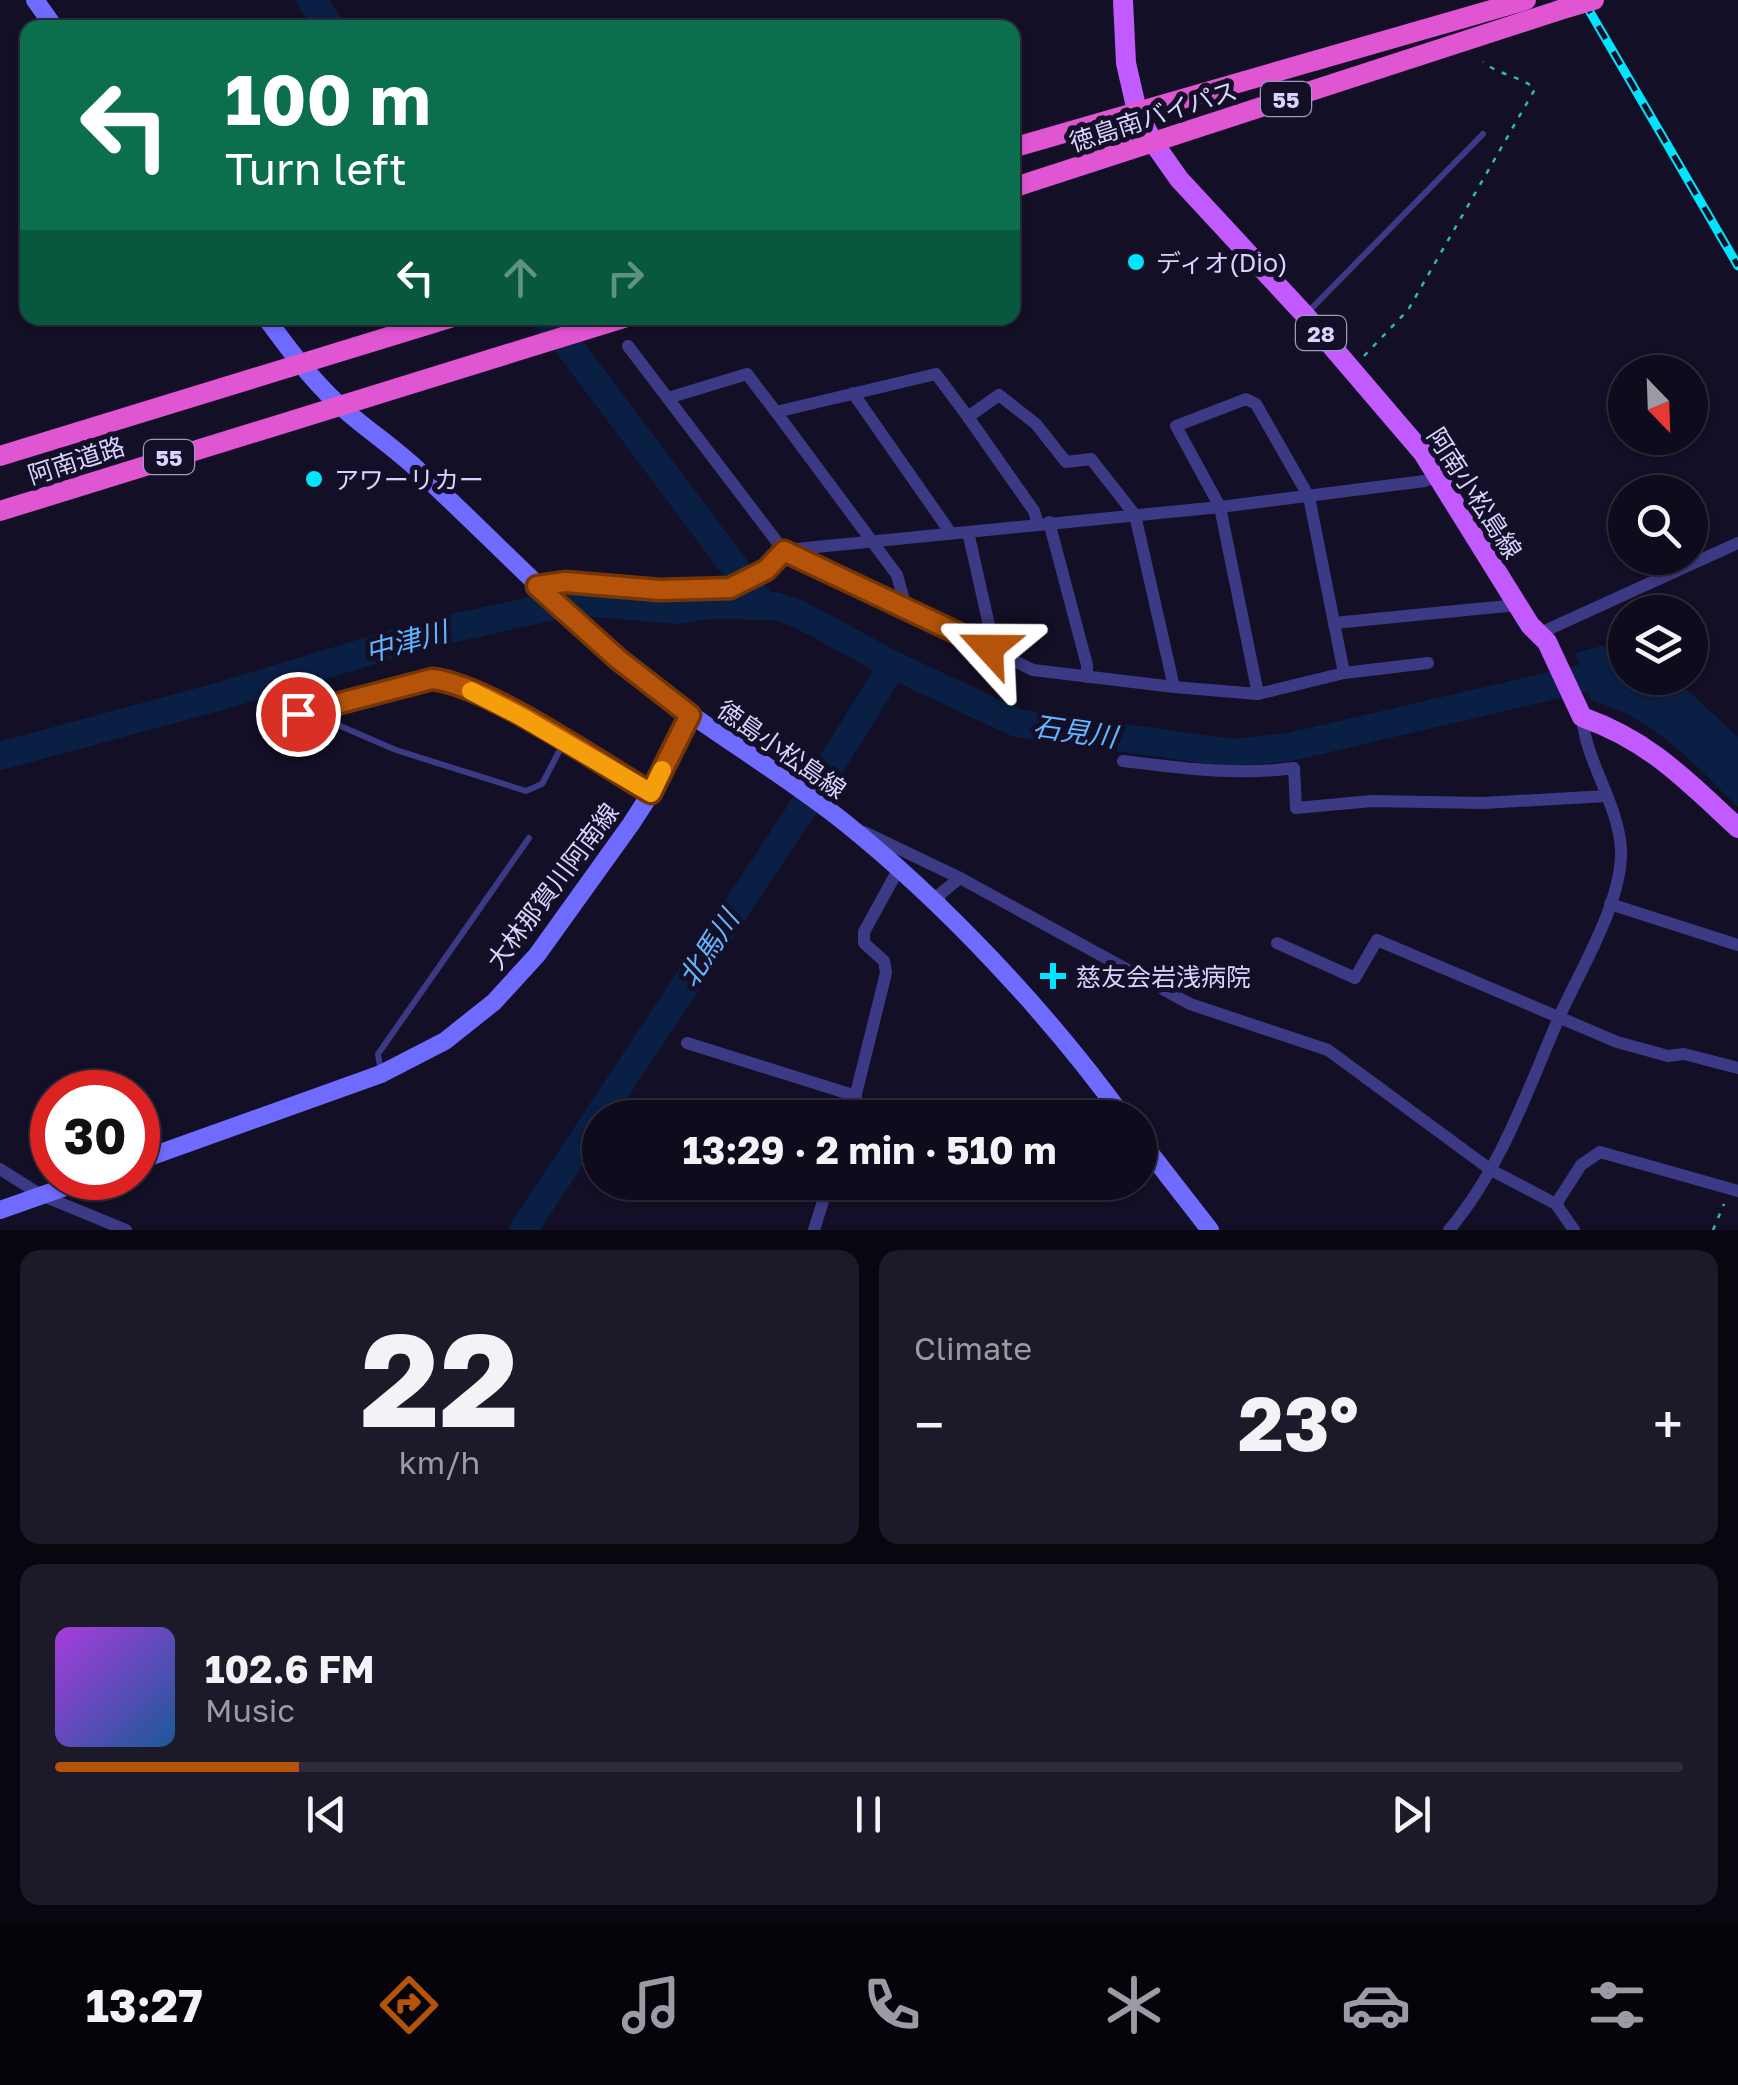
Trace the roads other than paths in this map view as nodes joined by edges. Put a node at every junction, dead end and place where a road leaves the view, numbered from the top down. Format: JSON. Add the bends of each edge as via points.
{"nodes":[{"id":1,"x":1123,"y":0,"type":"edge"},
{"id":2,"x":1526,"y":0,"type":"edge"},
{"id":3,"x":1594,"y":0,"type":"edge"},
{"id":4,"x":1138,"y":111,"type":"junction"},
{"id":5,"x":1483,"y":134,"type":"dead end"},
{"id":6,"x":1152,"y":142,"type":"junction"},
{"id":7,"x":1020,"y":146,"type":"edge"},
{"id":8,"x":1020,"y":185,"type":"edge"},
{"id":9,"x":1305,"y":316,"type":"junction"},
{"id":10,"x":271,"y":325,"type":"edge"},
{"id":11,"x":427,"y":325,"type":"edge"},
{"id":12,"x":603,"y":325,"type":"edge"},
{"id":13,"x":628,"y":346,"type":"dead end"},
{"id":14,"x":300,"y":364,"type":"junction"},
{"id":15,"x":853,"y":393,"type":"junction"},
{"id":16,"x":668,"y":398,"type":"junction"},
{"id":17,"x":340,"y":406,"type":"junction"},
{"id":18,"x":776,"y":412,"type":"junction"},
{"id":19,"x":968,"y":417,"type":"junction"},
{"id":20,"x":0,"y":456,"type":"edge"},
{"id":21,"x":1438,"y":475,"type":"junction"},
{"id":22,"x":1309,"y":497,"type":"junction"},
{"id":23,"x":1220,"y":507,"type":"junction"},
{"id":24,"x":0,"y":511,"type":"edge"},
{"id":25,"x":1135,"y":515,"type":"junction"},
{"id":26,"x":1044,"y":523,"type":"junction"},
{"id":27,"x":950,"y":532,"type":"junction"},
{"id":28,"x":968,"y":532,"type":"junction"},
{"id":29,"x":870,"y":540,"type":"junction"},
{"id":30,"x":1738,"y":543,"type":"edge"},
{"id":31,"x":784,"y":551,"type":"junction"},
{"id":32,"x":544,"y":592,"type":"junction"},
{"id":33,"x":1517,"y":605,"type":"junction"},
{"id":34,"x":907,"y":611,"type":"junction"},
{"id":35,"x":1334,"y":623,"type":"junction"},
{"id":36,"x":1538,"y":634,"type":"junction"},
{"id":37,"x":989,"y":648,"type":"junction"},
{"id":38,"x":1428,"y":663,"type":"dead end"},
{"id":39,"x":1344,"y":673,"type":"junction"},
{"id":40,"x":1087,"y":677,"type":"junction"},
{"id":41,"x":1174,"y":688,"type":"junction"},
{"id":42,"x":1258,"y":694,"type":"junction"},
{"id":43,"x":323,"y":708,"type":"junction"},
{"id":44,"x":1579,"y":713,"type":"junction"},
{"id":45,"x":690,"y":715,"type":"junction"},
{"id":46,"x":274,"y":720,"type":"dead end"},
{"id":47,"x":564,"y":742,"type":"junction"},
{"id":48,"x":1123,"y":761,"type":"dead end"},
{"id":49,"x":651,"y":793,"type":"junction"},
{"id":50,"x":1607,"y":796,"type":"junction"},
{"id":51,"x":843,"y":822,"type":"junction"},
{"id":52,"x":1738,"y":828,"type":"edge"},
{"id":53,"x":528,"y":838,"type":"dead end"},
{"id":54,"x":898,"y":870,"type":"junction"},
{"id":55,"x":960,"y":878,"type":"junction"},
{"id":56,"x":1610,"y":904,"type":"junction"},
{"id":57,"x":938,"y":908,"type":"junction"},
{"id":58,"x":1277,"y":944,"type":"dead end"},
{"id":59,"x":1738,"y":945,"type":"edge"},
{"id":60,"x":1558,"y":1019,"type":"junction"},
{"id":61,"x":687,"y":1043,"type":"dead end"},
{"id":62,"x":1738,"y":1068,"type":"edge"},
{"id":63,"x":382,"y":1074,"type":"junction"},
{"id":64,"x":856,"y":1096,"type":"junction"},
{"id":65,"x":855,"y":1100,"type":"edge"},
{"id":66,"x":1109,"y":1100,"type":"edge"},
{"id":67,"x":160,"y":1154,"type":"edge"},
{"id":68,"x":1157,"y":1162,"type":"edge"},
{"id":69,"x":0,"y":1168,"type":"edge"},
{"id":70,"x":1491,"y":1170,"type":"junction"},
{"id":71,"x":30,"y":1187,"type":"edge"},
{"id":72,"x":1733,"y":1190,"type":"edge"},
{"id":73,"x":30,"y":1199,"type":"edge"},
{"id":74,"x":54,"y":1200,"type":"edge"},
{"id":75,"x":823,"y":1200,"type":"edge"},
{"id":76,"x":1556,"y":1204,"type":"junction"},
{"id":77,"x":0,"y":1210,"type":"edge"},
{"id":78,"x":126,"y":1230,"type":"edge"},
{"id":79,"x":814,"y":1230,"type":"edge"},
{"id":80,"x":1210,"y":1230,"type":"edge"},
{"id":81,"x":1449,"y":1230,"type":"edge"},
{"id":82,"x":1574,"y":1230,"type":"edge"}],
"edges":[{"from":1,"to":4,"type":"main road","name":"阿南小松島線","number":"28","via":[[1126,63]]},
{"from":2,"to":4,"type":"highway","name":"徳島南バイパス","number":"55"},
{"from":3,"to":6,"type":"highway","name":"徳島南バイパス","number":"55","bridge":true},
{"from":4,"to":6,"type":"main road","name":"阿南小松島線","number":"28"},
{"from":4,"to":7,"type":"highway","name":"徳島南バイパス","number":"55"},
{"from":5,"to":9,"type":"lane"},
{"from":6,"to":8,"type":"highway","name":"徳島南バイパス","number":"55"},
{"from":6,"to":9,"type":"main road","name":"阿南小松島線","number":"28"},
{"from":9,"to":21,"type":"main road","name":"阿南小松島線","number":"28"},
{"from":10,"to":14,"type":"main road","name":"徳島小松島線"},
{"from":11,"to":14,"type":"highway","number":"55"},
{"from":12,"to":17,"type":"highway","number":"55"},
{"from":13,"to":16,"type":"street"},
{"from":14,"to":17,"type":"main road","name":"徳島小松島線"},
{"from":14,"to":20,"type":"highway","name":"阿南道路","number":"55"},
{"from":15,"to":18,"type":"street"},
{"from":15,"to":19,"type":"street","via":[[936,374]]},
{"from":15,"to":27,"type":"street"},
{"from":16,"to":18,"type":"street","via":[[747,374]]},
{"from":16,"to":31,"type":"street"},
{"from":17,"to":24,"type":"highway","name":"阿南道路","number":"55"},
{"from":17,"to":32,"type":"main road","name":"徳島小松島線","via":[[422,473]]},
{"from":18,"to":29,"type":"street"},
{"from":19,"to":25,"type":"street","via":[[999,395],[1036,424],[1066,462],[1091,459]]},
{"from":19,"to":26,"type":"street"},
{"from":21,"to":22,"type":"street"},
{"from":21,"to":33,"type":"main road","name":"阿南小松島線","number":"28"},
{"from":22,"to":23,"type":"street"},
{"from":22,"to":23,"type":"street","via":[[1256,404],[1246,399],[1176,426]]},
{"from":22,"to":35,"type":"street"},
{"from":23,"to":25,"type":"street"},
{"from":23,"to":42,"type":"street"},
{"from":25,"to":26,"type":"street"},
{"from":25,"to":41,"type":"street"},
{"from":26,"to":28,"type":"street"},
{"from":26,"to":40,"type":"street"},
{"from":27,"to":28,"type":"street"},
{"from":27,"to":29,"type":"street"},
{"from":28,"to":37,"type":"street"},
{"from":29,"to":31,"type":"street"},
{"from":29,"to":34,"type":"street","via":[[897,575]]},
{"from":30,"to":36,"type":"street"},
{"from":31,"to":32,"type":"street","via":[[737,586],[660,590],[565,582]]},
{"from":31,"to":34,"type":"street"},
{"from":32,"to":45,"type":"main road","name":"徳島小松島線"},
{"from":33,"to":35,"type":"street"},
{"from":33,"to":36,"type":"main road","name":"阿南小松島線","number":"28"},
{"from":34,"to":37,"type":"street"},
{"from":35,"to":39,"type":"street"},
{"from":36,"to":44,"type":"main road","name":"阿南小松島線","number":"28"},
{"from":37,"to":40,"type":"street","via":[[1034,670]]},
{"from":38,"to":39,"type":"street"},
{"from":39,"to":42,"type":"street"},
{"from":40,"to":41,"type":"street"},
{"from":41,"to":42,"type":"street"},
{"from":43,"to":46,"type":"lane"},
{"from":43,"to":47,"type":"lane","via":[[432,679],[452,681]]},
{"from":43,"to":47,"type":"lane","via":[[331,722],[396,750],[526,790],[542,784]]},
{"from":44,"to":50,"type":"street"},
{"from":44,"to":52,"type":"main road","via":[[1644,744]]},
{"from":45,"to":49,"type":"main road","name":"大林那賀川阿南線"},
{"from":45,"to":51,"type":"main road","name":"徳島小松島線"},
{"from":47,"to":49,"type":"lane"},
{"from":48,"to":50,"type":"street","via":[[1254,774],[1294,768],[1296,808]]},
{"from":49,"to":63,"type":"main road","name":"大林那賀川阿南線","via":[[537,955],[494,1002],[446,1041]]},
{"from":50,"to":56,"type":"street","via":[[1620,844]]},
{"from":51,"to":54,"type":"main road","name":"徳島小松島線"},
{"from":51,"to":55,"type":"street"},
{"from":53,"to":63,"type":"lane","via":[[378,1054]]},
{"from":54,"to":57,"type":"main road","name":"徳島小松島線"},
{"from":54,"to":64,"type":"street","via":[[864,932],[886,972]]},
{"from":55,"to":57,"type":"street","via":[[940,894]]},
{"from":55,"to":70,"type":"street","via":[[1190,1004],[1328,1050]]},
{"from":56,"to":59,"type":"street"},
{"from":56,"to":60,"type":"street"},
{"from":57,"to":66,"type":"main road","name":"徳島小松島線","via":[[1028,1001]]},
{"from":58,"to":60,"type":"street","via":[[1354,978],[1377,940]]},
{"from":60,"to":62,"type":"street","via":[[1668,1056]]},
{"from":60,"to":70,"type":"street"},
{"from":61,"to":64,"type":"street"},
{"from":63,"to":67,"type":"main road","name":"大林那賀川阿南線"},
{"from":64,"to":65,"type":"street"},
{"from":68,"to":80,"type":"main road"},
{"from":69,"to":71,"type":"street"},
{"from":70,"to":76,"type":"street"},
{"from":70,"to":81,"type":"street"},
{"from":72,"to":76,"type":"street","via":[[1600,1152],[1581,1165]]},
{"from":73,"to":77,"type":"main road"},
{"from":74,"to":78,"type":"street"},
{"from":75,"to":79,"type":"street"},
{"from":76,"to":82,"type":"street"}]}
